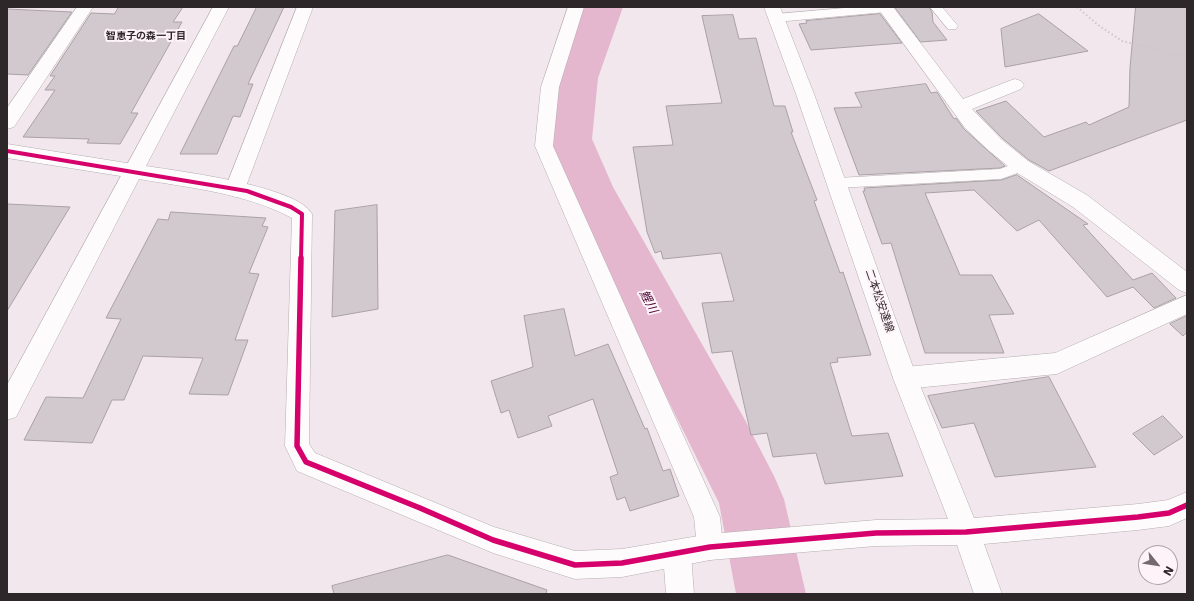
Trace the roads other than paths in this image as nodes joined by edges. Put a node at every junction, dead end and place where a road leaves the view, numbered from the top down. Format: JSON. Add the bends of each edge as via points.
{"nodes":[{"id":1,"x":85,"y":7,"type":"edge"},
{"id":2,"x":221,"y":7,"type":"edge"},
{"id":3,"x":305,"y":7,"type":"edge"},
{"id":4,"x":576,"y":7,"type":"edge"},
{"id":5,"x":936,"y":7,"type":"edge"},
{"id":6,"x":885,"y":8,"type":"edge"},
{"id":7,"x":774,"y":13,"type":"edge"},
{"id":8,"x":952,"y":26,"type":"dead end"},
{"id":9,"x":1015,"y":85,"type":"dead end"},
{"id":10,"x":960,"y":106,"type":"junction"},
{"id":11,"x":7,"y":122,"type":"edge"},
{"id":12,"x":7,"y":151,"type":"edge"},
{"id":13,"x":1021,"y":166,"type":"junction"},
{"id":14,"x":133,"y":171,"type":"junction"},
{"id":15,"x":837,"y":183,"type":"junction"},
{"id":16,"x":235,"y":189,"type":"junction"},
{"id":17,"x":1187,"y":284,"type":"edge"},
{"id":18,"x":1187,"y":304,"type":"edge"},
{"id":19,"x":905,"y":378,"type":"junction"},
{"id":20,"x":7,"y":409,"type":"edge"},
{"id":21,"x":1187,"y":505,"type":"edge"},
{"id":22,"x":966,"y":532,"type":"junction"},
{"id":23,"x":710,"y":547,"type":"junction"},
{"id":24,"x":677,"y":554,"type":"junction"},
{"id":25,"x":680,"y":594,"type":"edge"},
{"id":26,"x":988,"y":594,"type":"edge"}],
"edges":[{"from":1,"to":11,"type":"street"},
{"from":2,"to":14,"type":"street"},
{"from":3,"to":16,"type":"street"},
{"from":4,"to":23,"type":"street","via":[[550,87],[544,146],[707,517]]},
{"from":5,"to":8,"type":"lane"},
{"from":6,"to":7,"type":"lane"},
{"from":6,"to":10,"type":"street"},
{"from":7,"to":15,"type":"street","name":"二本松安達線"},
{"from":9,"to":10,"type":"street"},
{"from":10,"to":13,"type":"street","via":[[972,123]]},
{"from":12,"to":14,"type":"street"},
{"from":13,"to":15,"type":"lane","via":[[1001,174]]},
{"from":13,"to":17,"type":"street","via":[[1080,201]]},
{"from":14,"to":16,"type":"street"},
{"from":14,"to":20,"type":"street"},
{"from":15,"to":19,"type":"street","name":"二本松安達線"},
{"from":16,"to":24,"type":"street","via":[[291,207],[302,214],[297,446],[306,462],[493,540],[575,565],[622,563]]},
{"from":18,"to":19,"type":"street","via":[[1057,363]]},
{"from":19,"to":22,"type":"street","name":"二本松安達線"},
{"from":21,"to":22,"type":"street","via":[[1169,513],[1138,517]]},
{"from":22,"to":23,"type":"street","via":[[876,533]]},
{"from":22,"to":26,"type":"street","name":"二本松安達線"},
{"from":23,"to":24,"type":"street"},
{"from":24,"to":25,"type":"street"}]}
